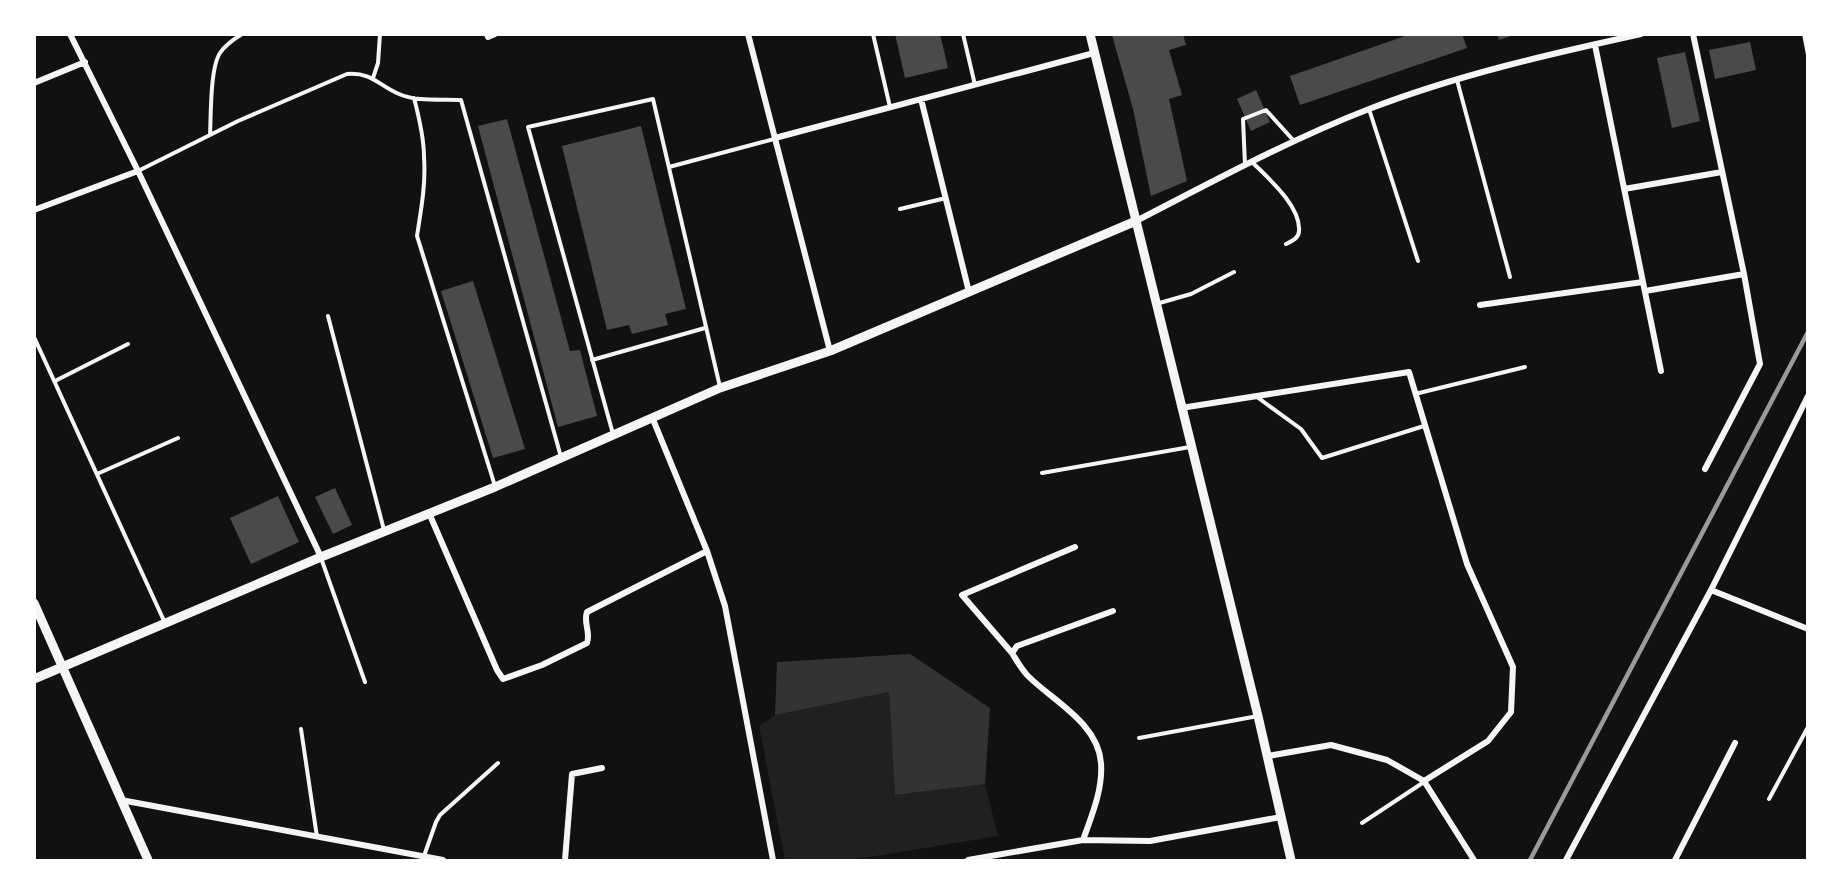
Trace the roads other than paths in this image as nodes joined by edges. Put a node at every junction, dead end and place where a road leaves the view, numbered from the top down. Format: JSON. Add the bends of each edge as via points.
{"nodes":[{"id":1,"x":70,"y":34,"type":"edge"},
{"id":2,"x":242,"y":34,"type":"edge"},
{"id":3,"x":380,"y":34,"type":"edge"},
{"id":4,"x":487,"y":34,"type":"edge"},
{"id":5,"x":495,"y":34,"type":"edge"},
{"id":6,"x":748,"y":34,"type":"edge"},
{"id":7,"x":873,"y":34,"type":"edge"},
{"id":8,"x":963,"y":34,"type":"edge"},
{"id":9,"x":1090,"y":34,"type":"edge"},
{"id":10,"x":1641,"y":34,"type":"edge"},
{"id":11,"x":1693,"y":34,"type":"edge"},
{"id":12,"x":1803,"y":34,"type":"edge"},
{"id":13,"x":1595,"y":45,"type":"junction"},
{"id":14,"x":1094,"y":53,"type":"junction"},
{"id":15,"x":1808,"y":55,"type":"edge"},
{"id":16,"x":85,"y":62,"type":"junction"},
{"id":17,"x":373,"y":78,"type":"junction"},
{"id":18,"x":1457,"y":79,"type":"junction"},
{"id":19,"x":34,"y":83,"type":"edge"},
{"id":20,"x":975,"y":85,"type":"junction"},
{"id":21,"x":414,"y":98,"type":"junction"},
{"id":22,"x":921,"y":99,"type":"junction"},
{"id":23,"x":890,"y":108,"type":"junction"},
{"id":24,"x":1369,"y":109,"type":"junction"},
{"id":25,"x":210,"y":135,"type":"junction"},
{"id":26,"x":775,"y":138,"type":"junction"},
{"id":27,"x":1294,"y":142,"type":"junction"},
{"id":28,"x":1252,"y":162,"type":"junction"},
{"id":29,"x":1245,"y":166,"type":"junction"},
{"id":30,"x":669,"y":167,"type":"junction"},
{"id":31,"x":138,"y":171,"type":"junction"},
{"id":32,"x":1722,"y":172,"type":"junction"},
{"id":33,"x":1624,"y":189,"type":"junction"},
{"id":34,"x":946,"y":198,"type":"junction"},
{"id":35,"x":900,"y":209,"type":"dead end"},
{"id":36,"x":34,"y":210,"type":"edge"},
{"id":37,"x":1136,"y":221,"type":"junction"},
{"id":38,"x":1286,"y":244,"type":"dead end"},
{"id":39,"x":1418,"y":261,"type":"dead end"},
{"id":40,"x":1234,"y":272,"type":"dead end"},
{"id":41,"x":1744,"y":274,"type":"junction"},
{"id":42,"x":1510,"y":277,"type":"dead end"},
{"id":43,"x":1643,"y":282,"type":"junction"},
{"id":44,"x":1645,"y":291,"type":"junction"},
{"id":45,"x":969,"y":292,"type":"junction"},
{"id":46,"x":1155,"y":304,"type":"junction"},
{"id":47,"x":1479,"y":305,"type":"dead end"},
{"id":48,"x":328,"y":316,"type":"dead end"},
{"id":49,"x":705,"y":328,"type":"junction"},
{"id":50,"x":34,"y":337,"type":"edge"},
{"id":51,"x":128,"y":344,"type":"dead end"},
{"id":52,"x":830,"y":351,"type":"junction"},
{"id":53,"x":592,"y":360,"type":"junction"},
{"id":54,"x":1525,"y":367,"type":"dead end"},
{"id":55,"x":1661,"y":371,"type":"dead end"},
{"id":56,"x":55,"y":381,"type":"junction"},
{"id":57,"x":720,"y":388,"type":"junction"},
{"id":58,"x":1414,"y":394,"type":"junction"},
{"id":59,"x":1808,"y":396,"type":"edge"},
{"id":60,"x":1257,"y":397,"type":"junction"},
{"id":61,"x":1181,"y":408,"type":"junction"},
{"id":62,"x":1804,"y":410,"type":"edge"},
{"id":63,"x":652,"y":417,"type":"junction"},
{"id":64,"x":1424,"y":426,"type":"junction"},
{"id":65,"x":613,"y":434,"type":"junction"},
{"id":66,"x":178,"y":438,"type":"dead end"},
{"id":67,"x":1191,"y":447,"type":"junction"},
{"id":68,"x":562,"y":458,"type":"junction"},
{"id":69,"x":1705,"y":469,"type":"dead end"},
{"id":70,"x":1042,"y":473,"type":"dead end"},
{"id":71,"x":98,"y":474,"type":"junction"},
{"id":72,"x":495,"y":487,"type":"junction"},
{"id":73,"x":429,"y":513,"type":"junction"},
{"id":74,"x":385,"y":532,"type":"junction"},
{"id":75,"x":1075,"y":546,"type":"dead end"},
{"id":76,"x":707,"y":551,"type":"junction"},
{"id":77,"x":321,"y":557,"type":"junction"},
{"id":78,"x":1711,"y":590,"type":"junction"},
{"id":79,"x":34,"y":603,"type":"edge"},
{"id":80,"x":1113,"y":611,"type":"dead end"},
{"id":81,"x":165,"y":624,"type":"junction"},
{"id":82,"x":1808,"y":629,"type":"edge"},
{"id":83,"x":1012,"y":653,"type":"junction"},
{"id":84,"x":63,"y":667,"type":"junction"},
{"id":85,"x":34,"y":679,"type":"edge"},
{"id":86,"x":365,"y":682,"type":"dead end"},
{"id":87,"x":1258,"y":716,"type":"junction"},
{"id":88,"x":1808,"y":727,"type":"edge"},
{"id":89,"x":301,"y":729,"type":"dead end"},
{"id":90,"x":1139,"y":738,"type":"dead end"},
{"id":91,"x":1735,"y":743,"type":"dead end"},
{"id":92,"x":1268,"y":756,"type":"junction"},
{"id":93,"x":498,"y":763,"type":"dead end"},
{"id":94,"x":602,"y":768,"type":"dead end"},
{"id":95,"x":1424,"y":781,"type":"junction"},
{"id":96,"x":1769,"y":799,"type":"dead end"},
{"id":97,"x":121,"y":800,"type":"junction"},
{"id":98,"x":1281,"y":817,"type":"junction"},
{"id":99,"x":1362,"y":823,"type":"dead end"},
{"id":100,"x":316,"y":837,"type":"junction"},
{"id":101,"x":1083,"y":840,"type":"junction"},
{"id":102,"x":423,"y":857,"type":"junction"},
{"id":103,"x":148,"y":861,"type":"edge"},
{"id":104,"x":443,"y":861,"type":"edge"},
{"id":105,"x":565,"y":861,"type":"edge"},
{"id":106,"x":773,"y":861,"type":"edge"},
{"id":107,"x":968,"y":861,"type":"edge"},
{"id":108,"x":1291,"y":861,"type":"edge"},
{"id":109,"x":1474,"y":861,"type":"edge"},
{"id":110,"x":1566,"y":861,"type":"edge"},
{"id":111,"x":1675,"y":861,"type":"edge"}],
"edges":[{"from":1,"to":16,"type":"street"},
{"from":2,"to":25,"type":"lane","via":[[219,54]]},
{"from":3,"to":17,"type":"lane"},
{"from":4,"to":5,"type":"street"},
{"from":6,"to":26,"type":"street"},
{"from":7,"to":23,"type":"lane"},
{"from":8,"to":20,"type":"lane"},
{"from":9,"to":14,"type":"street"},
{"from":10,"to":13,"type":"street"},
{"from":11,"to":32,"type":"street"},
{"from":12,"to":15,"type":"lane"},
{"from":13,"to":18,"type":"street"},
{"from":13,"to":33,"type":"street"},
{"from":14,"to":20,"type":"street"},
{"from":14,"to":37,"type":"street"},
{"from":16,"to":19,"type":"street"},
{"from":16,"to":31,"type":"street"},
{"from":17,"to":21,"type":"lane"},
{"from":17,"to":25,"type":"lane","via":[[346,74]]},
{"from":18,"to":24,"type":"street"},
{"from":18,"to":42,"type":"lane"},
{"from":20,"to":22,"type":"street"},
{"from":21,"to":68,"type":"lane","via":[[461,100]]},
{"from":21,"to":72,"type":"lane","via":[[424,157],[417,236]]},
{"from":22,"to":23,"type":"street"},
{"from":22,"to":34,"type":"street"},
{"from":23,"to":26,"type":"street"},
{"from":24,"to":27,"type":"street"},
{"from":24,"to":39,"type":"lane"},
{"from":25,"to":31,"type":"lane"},
{"from":26,"to":30,"type":"lane"},
{"from":26,"to":52,"type":"street"},
{"from":27,"to":28,"type":"street"},
{"from":27,"to":29,"type":"lane","via":[[1266,110],[1243,119]]},
{"from":28,"to":29,"type":"street"},
{"from":28,"to":38,"type":"lane","via":[[1275,184],[1296,216],[1299,232],[1296,239]]},
{"from":29,"to":37,"type":"street"},
{"from":30,"to":49,"type":"lane"},
{"from":30,"to":53,"type":"lane","via":[[653,99],[528,127]]},
{"from":31,"to":36,"type":"street"},
{"from":31,"to":77,"type":"street"},
{"from":32,"to":33,"type":"street"},
{"from":32,"to":41,"type":"street"},
{"from":33,"to":43,"type":"street"},
{"from":34,"to":35,"type":"lane"},
{"from":34,"to":45,"type":"street"},
{"from":37,"to":45,"type":"street"},
{"from":37,"to":46,"type":"street"},
{"from":40,"to":46,"type":"lane","via":[[1191,294]]},
{"from":41,"to":44,"type":"street"},
{"from":41,"to":69,"type":"street","via":[[1760,364]]},
{"from":43,"to":44,"type":"street"},
{"from":43,"to":47,"type":"street"},
{"from":44,"to":55,"type":"street"},
{"from":45,"to":52,"type":"street"},
{"from":46,"to":61,"type":"street"},
{"from":48,"to":74,"type":"lane"},
{"from":49,"to":53,"type":"lane"},
{"from":49,"to":57,"type":"lane"},
{"from":50,"to":56,"type":"lane"},
{"from":51,"to":56,"type":"lane"},
{"from":52,"to":57,"type":"street"},
{"from":53,"to":65,"type":"lane"},
{"from":54,"to":58,"type":"lane"},
{"from":56,"to":71,"type":"lane"},
{"from":57,"to":63,"type":"street"},
{"from":58,"to":60,"type":"street","via":[[1409,372]]},
{"from":58,"to":64,"type":"street"},
{"from":59,"to":62,"type":"street"},
{"from":60,"to":61,"type":"street"},
{"from":60,"to":64,"type":"lane","via":[[1301,429],[1322,458]]},
{"from":61,"to":67,"type":"street"},
{"from":62,"to":78,"type":"street"},
{"from":63,"to":65,"type":"street"},
{"from":63,"to":76,"type":"street"},
{"from":64,"to":95,"type":"street","via":[[1467,564],[1513,667],[1511,712],[1488,741]]},
{"from":65,"to":68,"type":"street"},
{"from":66,"to":71,"type":"lane"},
{"from":67,"to":70,"type":"lane"},
{"from":67,"to":87,"type":"street"},
{"from":68,"to":72,"type":"street"},
{"from":71,"to":81,"type":"lane"},
{"from":72,"to":73,"type":"street"},
{"from":73,"to":74,"type":"street"},
{"from":73,"to":76,"type":"street","via":[[503,678],[587,643],[587,612]]},
{"from":74,"to":77,"type":"street"},
{"from":75,"to":83,"type":"street","via":[[962,595]]},
{"from":76,"to":106,"type":"street","via":[[726,606]]},
{"from":77,"to":81,"type":"street"},
{"from":77,"to":86,"type":"lane"},
{"from":78,"to":82,"type":"street"},
{"from":78,"to":110,"type":"street"},
{"from":79,"to":84,"type":"street"},
{"from":80,"to":83,"type":"street","via":[[1017,646]]},
{"from":81,"to":84,"type":"street"},
{"from":83,"to":101,"type":"street","via":[[1026,674],[1083,724],[1096,744],[1101,763],[1097,801]]},
{"from":84,"to":85,"type":"street"},
{"from":84,"to":97,"type":"street"},
{"from":87,"to":90,"type":"lane"},
{"from":87,"to":92,"type":"street"},
{"from":88,"to":96,"type":"lane"},
{"from":89,"to":100,"type":"lane"},
{"from":91,"to":111,"type":"street"},
{"from":92,"to":95,"type":"street","via":[[1332,745],[1387,760]]},
{"from":92,"to":98,"type":"street"},
{"from":93,"to":102,"type":"lane","via":[[440,815]]},
{"from":94,"to":105,"type":"street","via":[[572,774]]},
{"from":95,"to":99,"type":"lane"},
{"from":95,"to":109,"type":"street"},
{"from":97,"to":100,"type":"street"},
{"from":97,"to":103,"type":"street"},
{"from":98,"to":101,"type":"street","via":[[1150,841]]},
{"from":98,"to":108,"type":"street"},
{"from":100,"to":102,"type":"street"},
{"from":101,"to":107,"type":"street"},
{"from":102,"to":104,"type":"street"}]}
